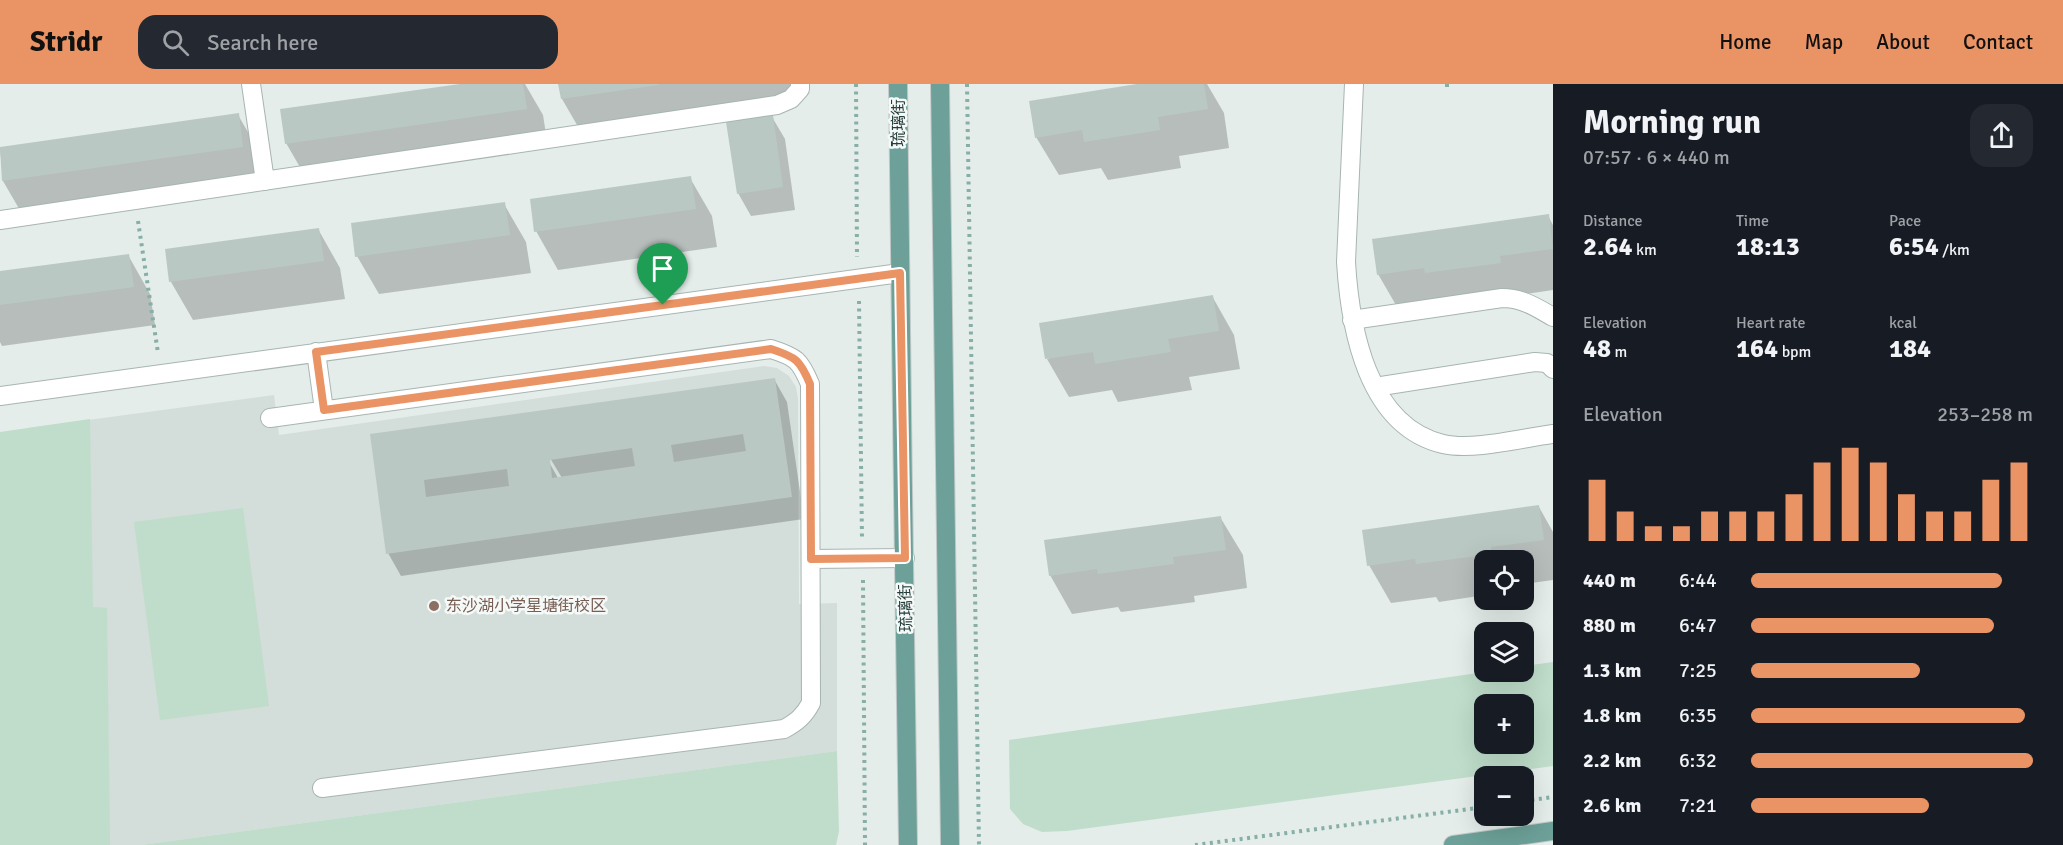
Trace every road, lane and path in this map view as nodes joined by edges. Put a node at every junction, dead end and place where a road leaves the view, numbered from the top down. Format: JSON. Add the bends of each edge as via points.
{"nodes":[{"id":1,"x":251,"y":84,"type":"edge"},
{"id":2,"x":800,"y":84,"type":"edge"},
{"id":3,"x":856,"y":84,"type":"edge"},
{"id":4,"x":898,"y":84,"type":"edge"},
{"id":5,"x":940,"y":84,"type":"edge"},
{"id":6,"x":967,"y":84,"type":"edge"},
{"id":7,"x":1354,"y":84,"type":"edge"},
{"id":8,"x":1447,"y":84,"type":"edge"},
{"id":9,"x":1448,"y":90,"type":"dead end"},
{"id":10,"x":266,"y":181,"type":"junction"},
{"id":11,"x":135,"y":200,"type":"junction"},
{"id":12,"x":0,"y":220,"type":"edge"},
{"id":13,"x":900,"y":273,"type":"junction"},
{"id":14,"x":858,"y":278,"type":"junction"},
{"id":15,"x":1553,"y":317,"type":"edge"},
{"id":16,"x":1352,"y":320,"type":"junction"},
{"id":17,"x":316,"y":352,"type":"junction"},
{"id":18,"x":159,"y":357,"type":"dead end"},
{"id":19,"x":1553,"y":369,"type":"edge"},
{"id":20,"x":1375,"y":387,"type":"junction"},
{"id":21,"x":0,"y":396,"type":"edge"},
{"id":22,"x":324,"y":410,"type":"junction"},
{"id":23,"x":270,"y":418,"type":"dead end"},
{"id":24,"x":1553,"y":434,"type":"edge"},
{"id":25,"x":905,"y":558,"type":"junction"},
{"id":26,"x":811,"y":559,"type":"junction"},
{"id":27,"x":863,"y":559,"type":"junction"},
{"id":28,"x":322,"y":788,"type":"dead end"},
{"id":29,"x":1553,"y":798,"type":"edge"},
{"id":30,"x":1534,"y":800,"type":"edge"},
{"id":31,"x":1474,"y":808,"type":"edge"},
{"id":32,"x":1553,"y":831,"type":"edge"},
{"id":33,"x":865,"y":845,"type":"edge"},
{"id":34,"x":908,"y":845,"type":"edge"},
{"id":35,"x":950,"y":845,"type":"edge"},
{"id":36,"x":979,"y":845,"type":"edge"},
{"id":37,"x":1195,"y":845,"type":"edge"},
{"id":38,"x":1454,"y":845,"type":"edge"}],
"edges":[{"from":1,"to":10,"type":"street"},
{"from":2,"to":10,"type":"street","via":[[791,99],[777,105]]},
{"from":3,"to":14,"type":"path"},
{"from":4,"to":13,"type":"main road","name":"琉璃街"},
{"from":5,"to":35,"type":"main road"},
{"from":6,"to":36,"type":"path"},
{"from":7,"to":16,"type":"street","via":[[1346,262]]},
{"from":8,"to":9,"type":"path"},
{"from":10,"to":11,"type":"street"},
{"from":11,"to":12,"type":"street"},
{"from":11,"to":18,"type":"path"},
{"from":13,"to":14,"type":"street"},
{"from":13,"to":25,"type":"main road","name":"琉璃街"},
{"from":14,"to":17,"type":"street"},
{"from":14,"to":27,"type":"path"},
{"from":15,"to":16,"type":"street","via":[[1529,303],[1502,298]]},
{"from":16,"to":20,"type":"street"},
{"from":17,"to":21,"type":"street"},
{"from":17,"to":22,"type":"street"},
{"from":19,"to":20,"type":"street","via":[[1547,363],[1535,362]]},
{"from":20,"to":24,"type":"street","via":[[1406,426],[1444,444],[1468,446]]},
{"from":22,"to":23,"type":"street"},
{"from":22,"to":26,"type":"street","via":[[771,349],[802,366],[810,384]]},
{"from":25,"to":27,"type":"street"},
{"from":25,"to":34,"type":"main road","name":"琉璃街"},
{"from":26,"to":27,"type":"street"},
{"from":26,"to":28,"type":"street","via":[[811,703],[796,723],[783,729]]},
{"from":27,"to":33,"type":"path"},
{"from":29,"to":30,"type":"path"},
{"from":31,"to":37,"type":"path"},
{"from":32,"to":38,"type":"main road"}]}
